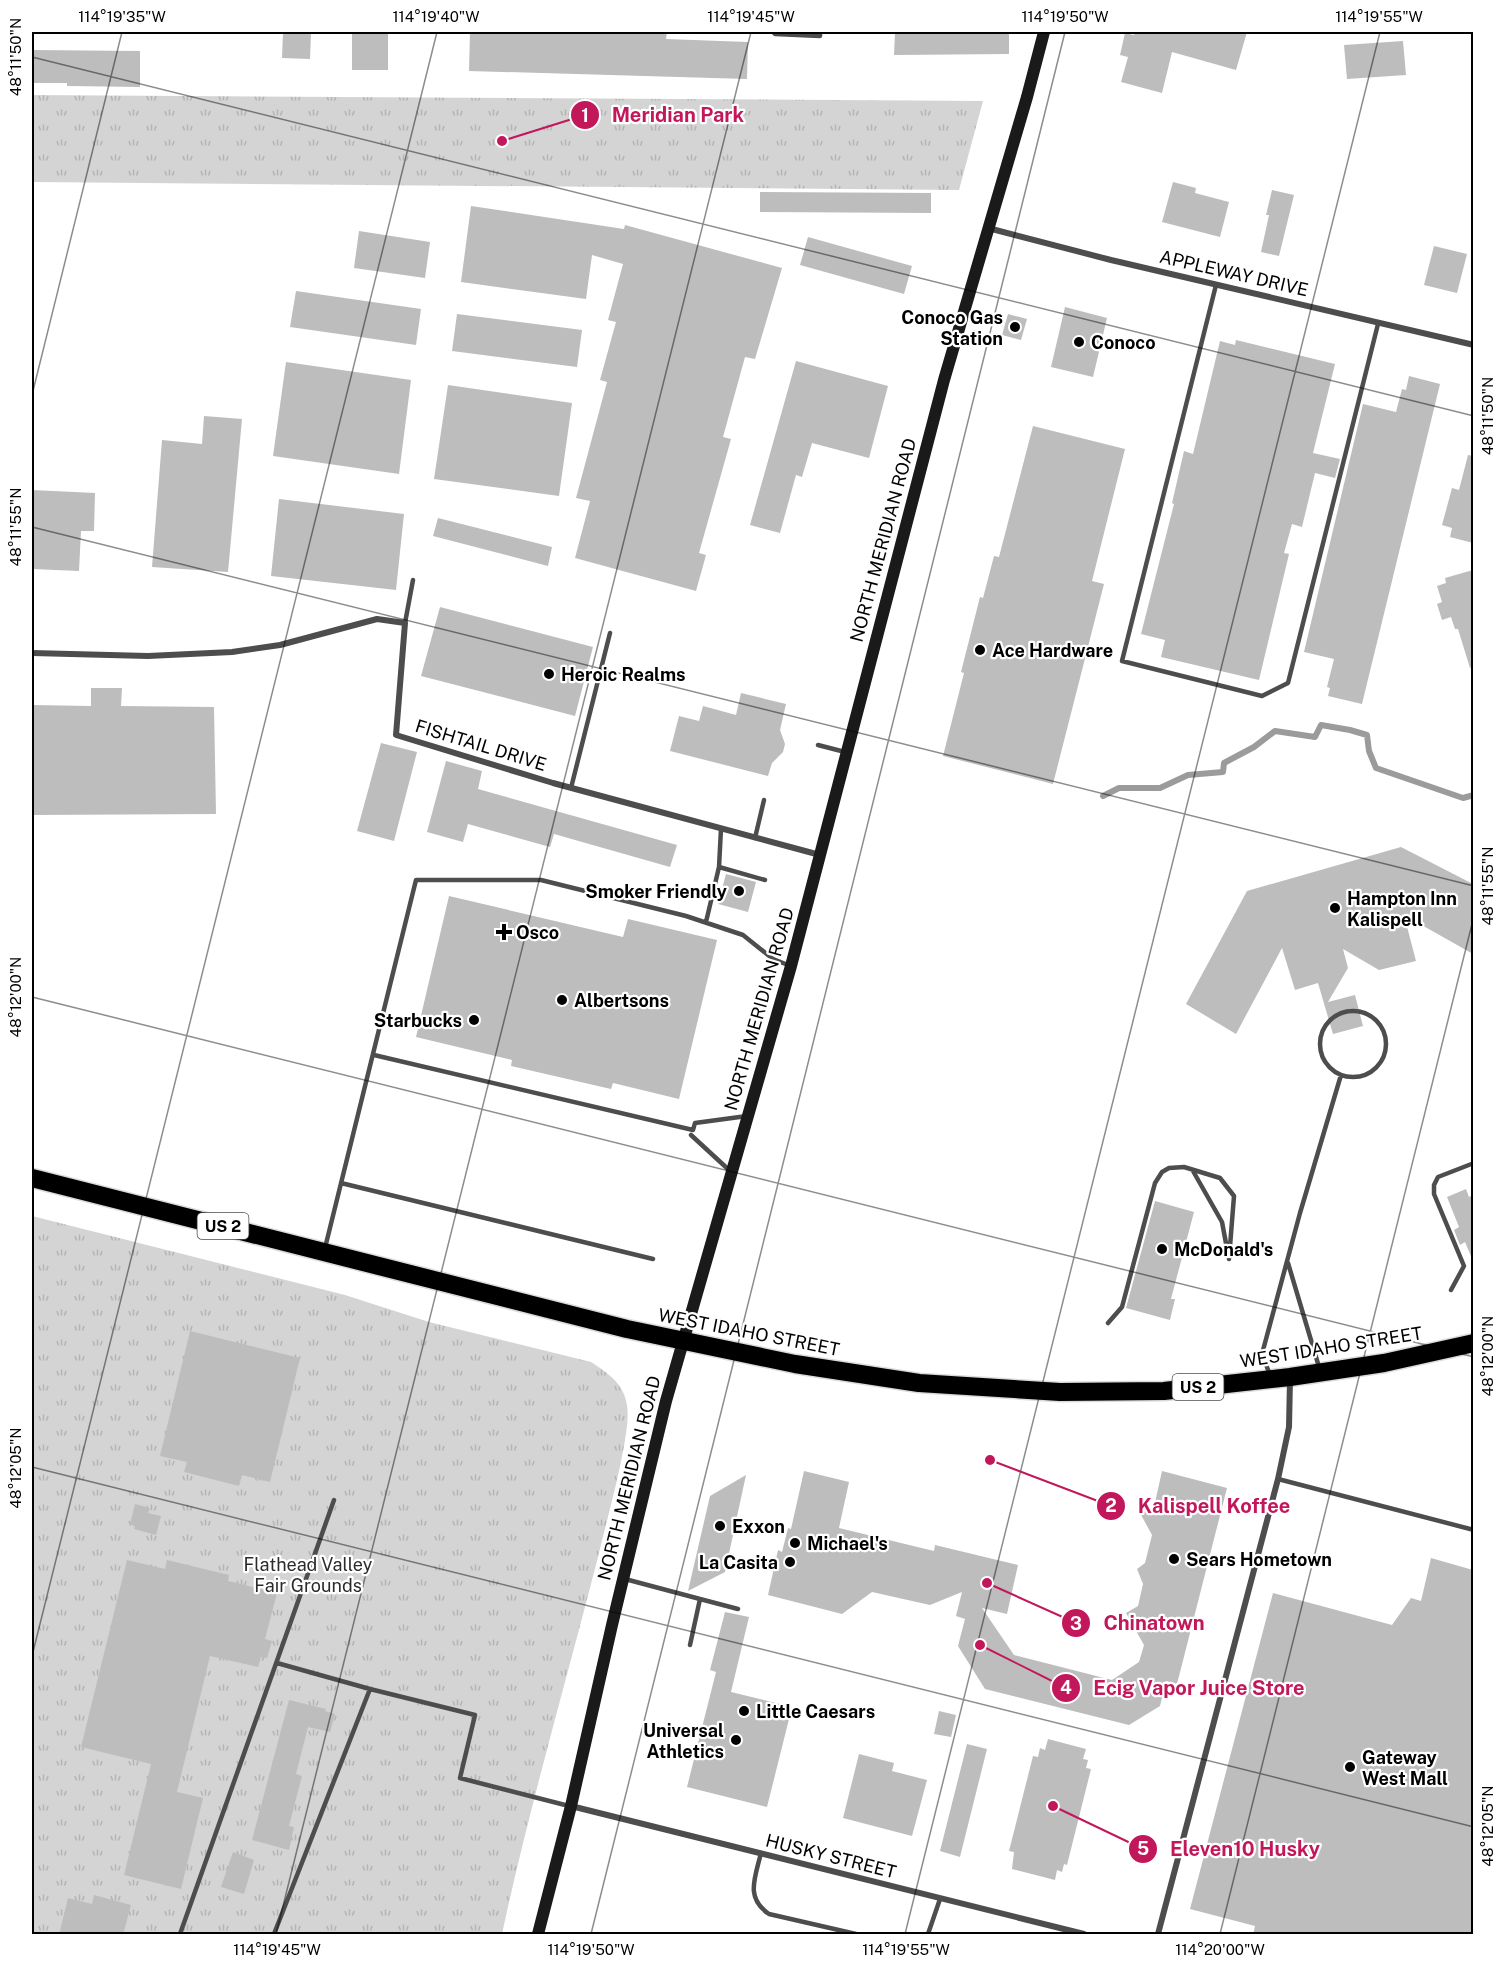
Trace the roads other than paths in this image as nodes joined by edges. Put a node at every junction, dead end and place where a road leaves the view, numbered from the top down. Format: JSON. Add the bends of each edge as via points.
{"nodes":[{"id":1,"x":773,"y":32,"type":"edge"},
{"id":2,"x":820,"y":32,"type":"edge"},
{"id":3,"x":1044,"y":32,"type":"edge"},
{"id":4,"x":988,"y":228,"type":"junction"},
{"id":5,"x":1216,"y":285,"type":"junction"},
{"id":6,"x":1378,"y":324,"type":"junction"},
{"id":7,"x":1473,"y":345,"type":"edge"},
{"id":8,"x":412,"y":580,"type":"dead end"},
{"id":9,"x":405,"y":623,"type":"junction"},
{"id":10,"x":610,"y":633,"type":"dead end"},
{"id":11,"x":32,"y":653,"type":"edge"},
{"id":12,"x":818,"y":745,"type":"dead end"},
{"id":13,"x":847,"y":753,"type":"junction"},
{"id":14,"x":571,"y":788,"type":"junction"},
{"id":15,"x":764,"y":800,"type":"dead end"},
{"id":16,"x":721,"y":829,"type":"junction"},
{"id":17,"x":755,"y":838,"type":"junction"},
{"id":18,"x":821,"y":855,"type":"junction"},
{"id":19,"x":719,"y":867,"type":"junction"},
{"id":20,"x":765,"y":880,"type":"dead end"},
{"id":21,"x":706,"y":922,"type":"junction"},
{"id":22,"x":791,"y":966,"type":"junction"},
{"id":23,"x":374,"y":1055,"type":"junction"},
{"id":24,"x":1341,"y":1075,"type":"junction"},
{"id":25,"x":747,"y":1116,"type":"junction"},
{"id":26,"x":691,"y":1136,"type":"dead end"},
{"id":27,"x":1473,"y":1162,"type":"edge"},
{"id":28,"x":1193,"y":1170,"type":"junction"},
{"id":29,"x":731,"y":1172,"type":"junction"},
{"id":30,"x":32,"y":1178,"type":"edge"},
{"id":31,"x":341,"y":1183,"type":"junction"},
{"id":32,"x":324,"y":1252,"type":"junction"},
{"id":33,"x":653,"y":1259,"type":"dead end"},
{"id":34,"x":1288,"y":1260,"type":"junction"},
{"id":35,"x":1450,"y":1290,"type":"dead end"},
{"id":36,"x":1108,"y":1323,"type":"dead end"},
{"id":37,"x":682,"y":1341,"type":"junction"},
{"id":38,"x":1473,"y":1342,"type":"edge"},
{"id":39,"x":1320,"y":1373,"type":"junction"},
{"id":40,"x":1281,"y":1378,"type":"junction"},
{"id":41,"x":1278,"y":1479,"type":"junction"},
{"id":42,"x":334,"y":1500,"type":"dead end"},
{"id":43,"x":1473,"y":1530,"type":"edge"},
{"id":44,"x":623,"y":1579,"type":"junction"},
{"id":45,"x":700,"y":1599,"type":"junction"},
{"id":46,"x":738,"y":1608,"type":"dead end"},
{"id":47,"x":690,"y":1645,"type":"dead end"},
{"id":48,"x":277,"y":1663,"type":"junction"},
{"id":49,"x":370,"y":1689,"type":"junction"},
{"id":50,"x":571,"y":1806,"type":"junction"},
{"id":51,"x":761,"y":1853,"type":"junction"},
{"id":52,"x":940,"y":1899,"type":"junction"},
{"id":53,"x":180,"y":1935,"type":"edge"},
{"id":54,"x":274,"y":1935,"type":"edge"},
{"id":55,"x":538,"y":1935,"type":"edge"},
{"id":56,"x":856,"y":1935,"type":"edge"},
{"id":57,"x":928,"y":1935,"type":"edge"},
{"id":58,"x":1084,"y":1935,"type":"edge"},
{"id":59,"x":1158,"y":1935,"type":"edge"}],
"edges":[{"from":1,"to":2,"type":"lane","via":[[820,36]]},
{"from":3,"to":4,"type":"street","name":"NORTH MERIDIAN ROAD"},
{"from":4,"to":5,"type":"street","name":"APPLEWAY DRIVE"},
{"from":4,"to":13,"type":"street","name":"NORTH MERIDIAN ROAD","via":[[944,380]]},
{"from":5,"to":6,"type":"street","name":"APPLEWAY DRIVE"},
{"from":5,"to":6,"type":"lane","via":[[1122,661],[1262,696],[1288,683]]},
{"from":6,"to":7,"type":"street","name":"APPLEWAY DRIVE"},
{"from":8,"to":9,"type":"lane"},
{"from":9,"to":11,"type":"street","via":[[376,619],[280,645],[232,652],[148,656]]},
{"from":9,"to":14,"type":"street","name":"FISHTAIL DRIVE","via":[[396,735]]},
{"from":10,"to":14,"type":"lane"},
{"from":12,"to":13,"type":"lane"},
{"from":13,"to":18,"type":"street","name":"NORTH MERIDIAN ROAD"},
{"from":14,"to":16,"type":"street","name":"FISHTAIL DRIVE"},
{"from":15,"to":17,"type":"lane"},
{"from":16,"to":17,"type":"street","name":"FISHTAIL DRIVE"},
{"from":16,"to":19,"type":"lane"},
{"from":17,"to":18,"type":"street","name":"FISHTAIL DRIVE"},
{"from":18,"to":22,"type":"street","name":"NORTH MERIDIAN ROAD"},
{"from":19,"to":20,"type":"lane"},
{"from":19,"to":21,"type":"lane"},
{"from":21,"to":22,"type":"lane","via":[[743,935],[773,959]]},
{"from":21,"to":23,"type":"lane","via":[[540,879],[416,880]]},
{"from":22,"to":25,"type":"street","name":"NORTH MERIDIAN ROAD"},
{"from":23,"to":25,"type":"lane","via":[[693,1130],[695,1123]]},
{"from":23,"to":31,"type":"lane"},
{"from":24,"to":24,"type":"lane","via":[[1361,1077],[1384,1057],[1386,1036],[1374,1018],[1364,1013],[1341,1013],[1324,1028],[1324,1060]]},
{"from":24,"to":34,"type":"lane"},
{"from":25,"to":29,"type":"street","name":"NORTH MERIDIAN ROAD"},
{"from":26,"to":29,"type":"lane"},
{"from":27,"to":35,"type":"lane","via":[[1438,1176],[1434,1185],[1434,1194],[1464,1266]]},
{"from":28,"to":28,"type":"lane","via":[[1222,1222],[1230,1259],[1234,1196],[1220,1178]]},
{"from":28,"to":36,"type":"lane","via":[[1169,1168],[1158,1177],[1122,1307]]},
{"from":29,"to":37,"type":"street","name":"NORTH MERIDIAN ROAD"},
{"from":30,"to":32,"type":"highway","name":"WEST IDAHO STREET","number":"US 2"},
{"from":31,"to":32,"type":"lane"},
{"from":31,"to":33,"type":"lane"},
{"from":32,"to":37,"type":"highway","name":"WEST IDAHO STREET","number":"US 2"},
{"from":34,"to":39,"type":"lane"},
{"from":34,"to":40,"type":"lane","via":[[1262,1354]]},
{"from":37,"to":40,"type":"highway","name":"WEST IDAHO STREET","number":"US 2","via":[[823,1369],[966,1387],[1134,1392]]},
{"from":37,"to":44,"type":"street","name":"NORTH MERIDIAN ROAD"},
{"from":38,"to":39,"type":"highway","name":"WEST IDAHO STREET","number":"US 2"},
{"from":39,"to":40,"type":"highway","name":"WEST IDAHO STREET","number":"US 2"},
{"from":40,"to":41,"type":"street","via":[[1289,1427]]},
{"from":41,"to":43,"type":"lane"},
{"from":41,"to":59,"type":"street"},
{"from":42,"to":48,"type":"lane"},
{"from":44,"to":45,"type":"lane"},
{"from":44,"to":50,"type":"street","name":"NORTH MERIDIAN ROAD"},
{"from":45,"to":46,"type":"lane"},
{"from":45,"to":47,"type":"lane"},
{"from":48,"to":49,"type":"lane"},
{"from":48,"to":53,"type":"lane"},
{"from":49,"to":50,"type":"lane","via":[[475,1715],[460,1778]]},
{"from":49,"to":54,"type":"lane"},
{"from":50,"to":51,"type":"street","name":"HUSKY STREET"},
{"from":50,"to":55,"type":"street","name":"NORTH MERIDIAN ROAD"},
{"from":51,"to":52,"type":"street","name":"HUSKY STREET"},
{"from":51,"to":56,"type":"lane","via":[[753,1889],[760,1908],[769,1914]]},
{"from":52,"to":57,"type":"lane"},
{"from":52,"to":58,"type":"street","name":"HUSKY STREET"}]}
